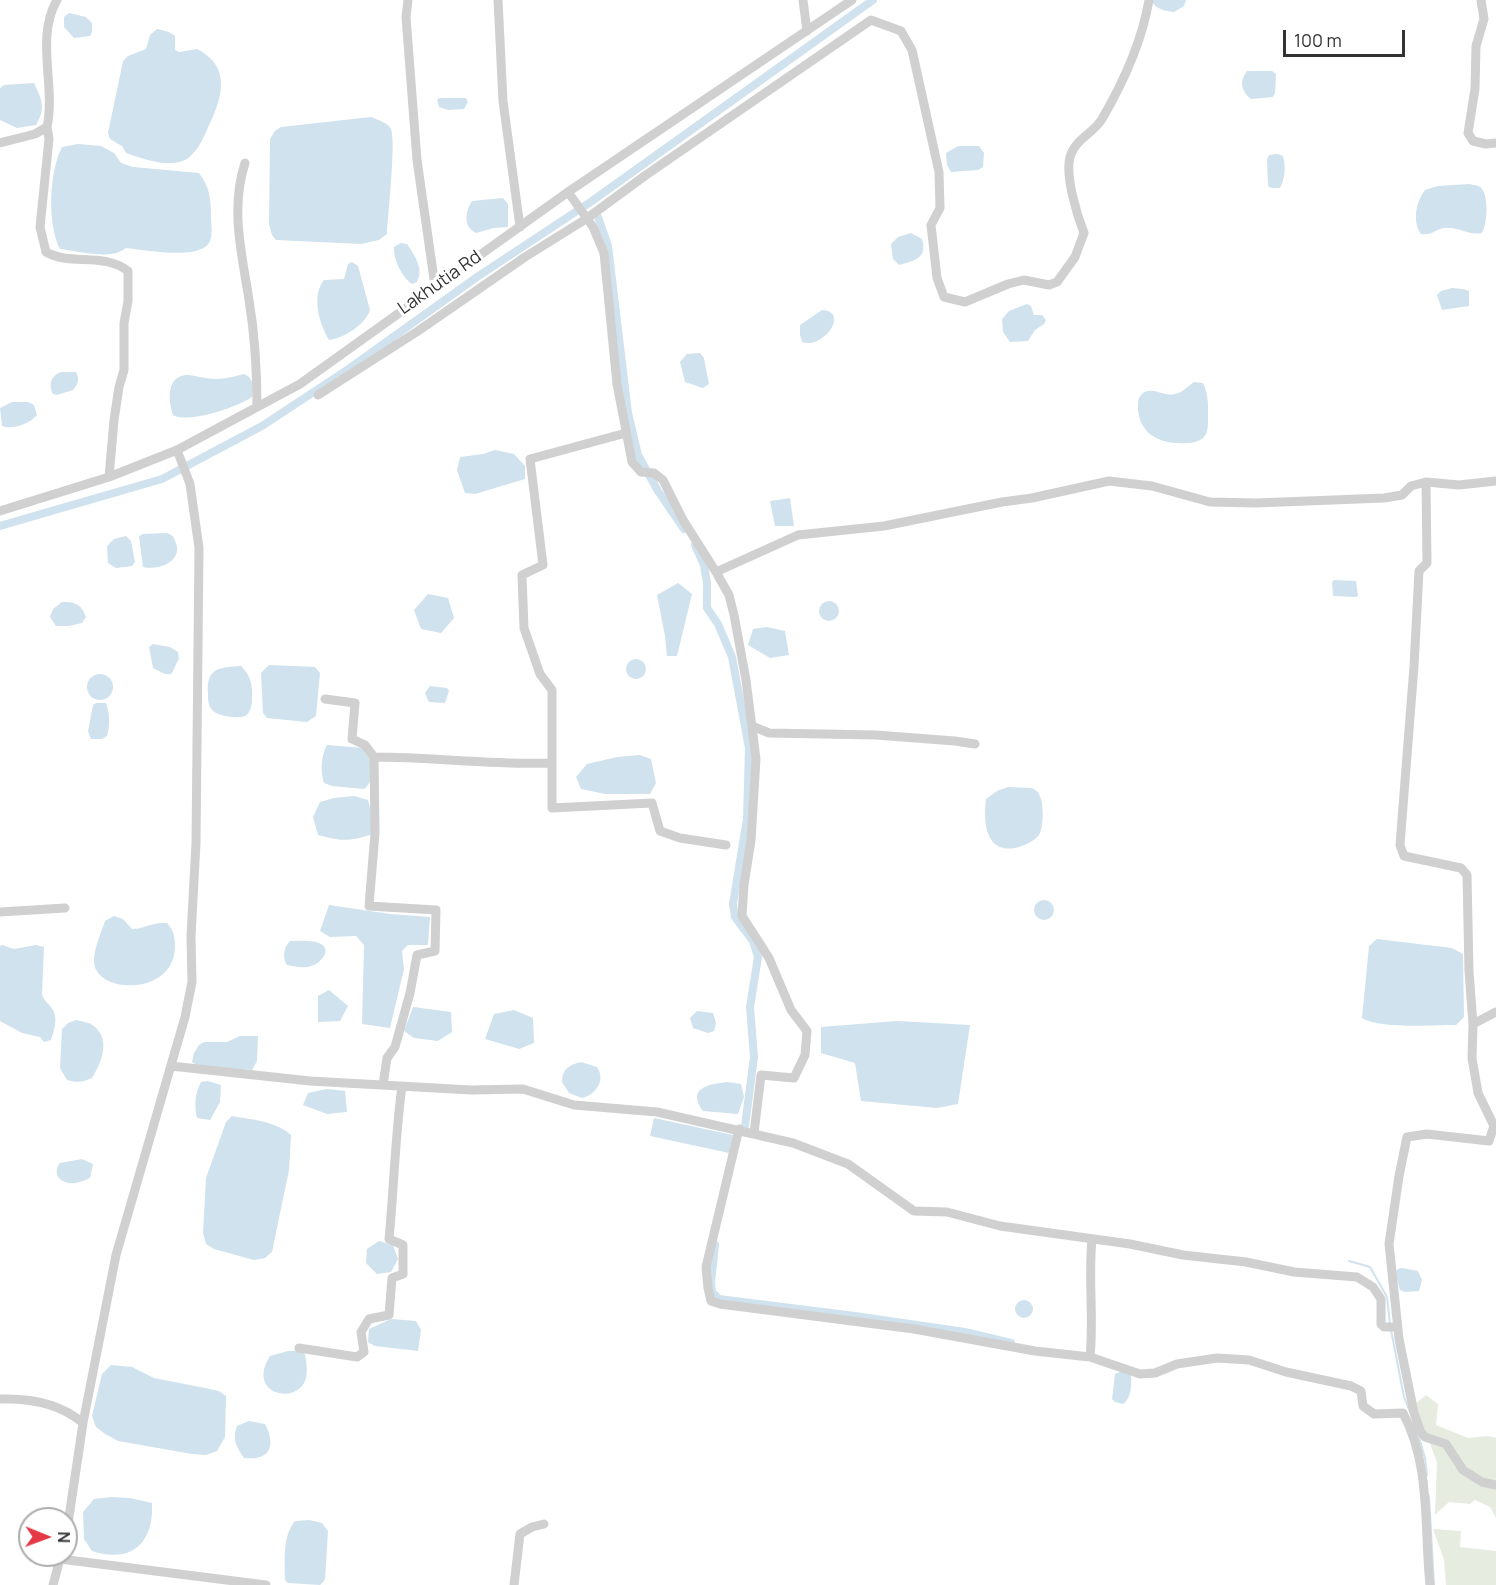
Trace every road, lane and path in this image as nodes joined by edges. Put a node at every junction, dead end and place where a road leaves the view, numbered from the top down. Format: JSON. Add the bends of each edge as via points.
{"nodes":[{"id":1,"x":57,"y":0,"type":"edge"},
{"id":2,"x":408,"y":0,"type":"edge"},
{"id":3,"x":498,"y":0,"type":"edge"},
{"id":4,"x":803,"y":0,"type":"edge"},
{"id":5,"x":852,"y":0,"type":"edge"},
{"id":6,"x":1149,"y":0,"type":"edge"},
{"id":7,"x":1481,"y":0,"type":"edge"},
{"id":8,"x":807,"y":32,"type":"junction"},
{"id":9,"x":47,"y":127,"type":"junction"},
{"id":10,"x":0,"y":143,"type":"edge"},
{"id":11,"x":1496,"y":143,"type":"edge"},
{"id":12,"x":245,"y":163,"type":"dead end"},
{"id":13,"x":568,"y":192,"type":"junction"},
{"id":14,"x":586,"y":219,"type":"junction"},
{"id":15,"x":520,"y":227,"type":"junction"},
{"id":16,"x":435,"y":286,"type":"junction"},
{"id":17,"x":318,"y":395,"type":"dead end"},
{"id":18,"x":257,"y":407,"type":"junction"},
{"id":19,"x":626,"y":433,"type":"junction"},
{"id":20,"x":177,"y":450,"type":"junction"},
{"id":21,"x":108,"y":477,"type":"junction"},
{"id":22,"x":1496,"y":481,"type":"edge"},
{"id":23,"x":1426,"y":482,"type":"junction"},
{"id":24,"x":0,"y":511,"type":"edge"},
{"id":25,"x":716,"y":572,"type":"junction"},
{"id":26,"x":325,"y":699,"type":"dead end"},
{"id":27,"x":752,"y":726,"type":"junction"},
{"id":28,"x":975,"y":744,"type":"dead end"},
{"id":29,"x":374,"y":758,"type":"junction"},
{"id":30,"x":552,"y":763,"type":"junction"},
{"id":31,"x":726,"y":845,"type":"dead end"},
{"id":32,"x":65,"y":908,"type":"dead end"},
{"id":33,"x":0,"y":912,"type":"edge"},
{"id":34,"x":1496,"y":1012,"type":"edge"},
{"id":35,"x":1473,"y":1024,"type":"junction"},
{"id":36,"x":171,"y":1066,"type":"junction"},
{"id":37,"x":383,"y":1085,"type":"junction"},
{"id":38,"x":402,"y":1086,"type":"junction"},
{"id":39,"x":739,"y":1129,"type":"junction"},
{"id":40,"x":754,"y":1133,"type":"junction"},
{"id":41,"x":1092,"y":1239,"type":"junction"},
{"id":42,"x":1398,"y":1327,"type":"junction"},
{"id":43,"x":299,"y":1348,"type":"dead end"},
{"id":44,"x":1090,"y":1357,"type":"junction"},
{"id":45,"x":0,"y":1399,"type":"edge"},
{"id":46,"x":83,"y":1423,"type":"junction"},
{"id":47,"x":1496,"y":1485,"type":"edge"},
{"id":48,"x":70,"y":1507,"type":"edge"},
{"id":49,"x":544,"y":1524,"type":"dead end"},
{"id":50,"x":78,"y":1559,"type":"edge"},
{"id":51,"x":58,"y":1567,"type":"edge"},
{"id":52,"x":53,"y":1585,"type":"edge"},
{"id":53,"x":266,"y":1585,"type":"edge"},
{"id":54,"x":514,"y":1585,"type":"edge"},
{"id":55,"x":1430,"y":1585,"type":"edge"}],
"edges":[{"from":1,"to":9,"type":"street","via":[[48,23]]},
{"from":2,"to":16,"type":"street","via":[[417,160]]},
{"from":3,"to":15,"type":"street","via":[[503,100]]},
{"from":4,"to":8,"type":"street"},
{"from":5,"to":8,"type":"street","name":"Lakhutia Rd"},
{"from":6,"to":14,"type":"street","via":[[1131,62],[1101,121],[1080,139],[1070,158],[1075,209],[1084,233],[1062,278],[1049,285],[1024,280],[965,302],[944,297],[936,278],[931,225],[940,208],[939,172],[912,50],[901,31],[871,20]]},
{"from":7,"to":11,"type":"street","via":[[1484,19],[1476,46],[1468,133],[1473,141]]},
{"from":8,"to":13,"type":"street","name":"Lakhutia Rd"},
{"from":9,"to":10,"type":"street"},
{"from":9,"to":21,"type":"street","via":[[40,227],[46,252],[101,260],[128,271],[124,370]]},
{"from":12,"to":18,"type":"street","via":[[238,184],[238,222],[254,344]]},
{"from":13,"to":14,"type":"street"},
{"from":13,"to":15,"type":"street","name":"Lakhutia Rd"},
{"from":14,"to":17,"type":"street"},
{"from":14,"to":19,"type":"street","via":[[604,253]]},
{"from":15,"to":16,"type":"street","name":"Lakhutia Rd"},
{"from":16,"to":18,"type":"street","name":"Lakhutia Rd","via":[[300,384]]},
{"from":18,"to":20,"type":"street","name":"Lakhutia Rd"},
{"from":19,"to":25,"type":"street","via":[[632,462],[640,472],[654,472],[663,480]]},
{"from":19,"to":30,"type":"street","via":[[530,459],[543,565],[522,574],[524,628],[540,674],[552,690]]},
{"from":20,"to":21,"type":"street","name":"Lakhutia Rd"},
{"from":20,"to":36,"type":"street","via":[[189,484],[199,548],[192,982]]},
{"from":21,"to":24,"type":"street","name":"Lakhutia Rd"},
{"from":22,"to":23,"type":"street","via":[[1459,485]]},
{"from":23,"to":25,"type":"street","via":[[1411,486],[1402,495],[1384,498],[1256,503],[1210,502],[1152,486],[1109,481],[884,526],[798,535]]},
{"from":23,"to":35,"type":"street","via":[[1427,563],[1419,571],[1400,845],[1404,856],[1461,868],[1467,875]]},
{"from":25,"to":27,"type":"street","via":[[729,595],[734,615]]},
{"from":26,"to":29,"type":"street","via":[[355,703],[352,739],[365,745]]},
{"from":27,"to":28,"type":"street","via":[[769,733],[876,735]]},
{"from":27,"to":40,"type":"street","via":[[756,759],[742,916],[769,958],[791,1010],[807,1031],[805,1055],[794,1078],[761,1075]]},
{"from":29,"to":30,"type":"street"},
{"from":29,"to":37,"type":"street","via":[[375,833],[369,906],[436,910],[435,951],[417,955]]},
{"from":30,"to":31,"type":"street","via":[[552,808],[652,803],[660,831]]},
{"from":32,"to":33,"type":"street"},
{"from":34,"to":35,"type":"street"},
{"from":35,"to":42,"type":"street","via":[[1472,1058],[1478,1093],[1494,1126],[1489,1141],[1427,1134],[1407,1137],[1389,1244]]},
{"from":36,"to":37,"type":"street"},
{"from":36,"to":46,"type":"street","via":[[116,1256]]},
{"from":37,"to":38,"type":"street"},
{"from":38,"to":39,"type":"street","via":[[524,1089],[574,1105],[657,1112]]},
{"from":38,"to":43,"type":"street","via":[[389,1239],[403,1245],[403,1274],[392,1278],[389,1315],[369,1319],[361,1332],[364,1352],[357,1357]]},
{"from":39,"to":40,"type":"street"},
{"from":39,"to":44,"type":"street","via":[[706,1267],[711,1301]]},
{"from":40,"to":41,"type":"street","via":[[848,1164],[914,1212],[947,1212],[1000,1226]]},
{"from":41,"to":42,"type":"street","via":[[1294,1272],[1357,1278],[1373,1287],[1381,1299],[1381,1324]]},
{"from":41,"to":44,"type":"street"},
{"from":42,"to":47,"type":"street","via":[[1421,1432],[1446,1444],[1462,1470]]},
{"from":44,"to":55,"type":"street","via":[[1140,1374],[1217,1358],[1249,1360],[1351,1386],[1361,1391],[1364,1406],[1374,1414],[1403,1413],[1418,1451]]},
{"from":45,"to":46,"type":"street","via":[[33,1400],[69,1412]]},
{"from":46,"to":48,"type":"street"},
{"from":49,"to":54,"type":"street","via":[[519,1534]]},
{"from":50,"to":53,"type":"street"},
{"from":51,"to":52,"type":"street"}]}
